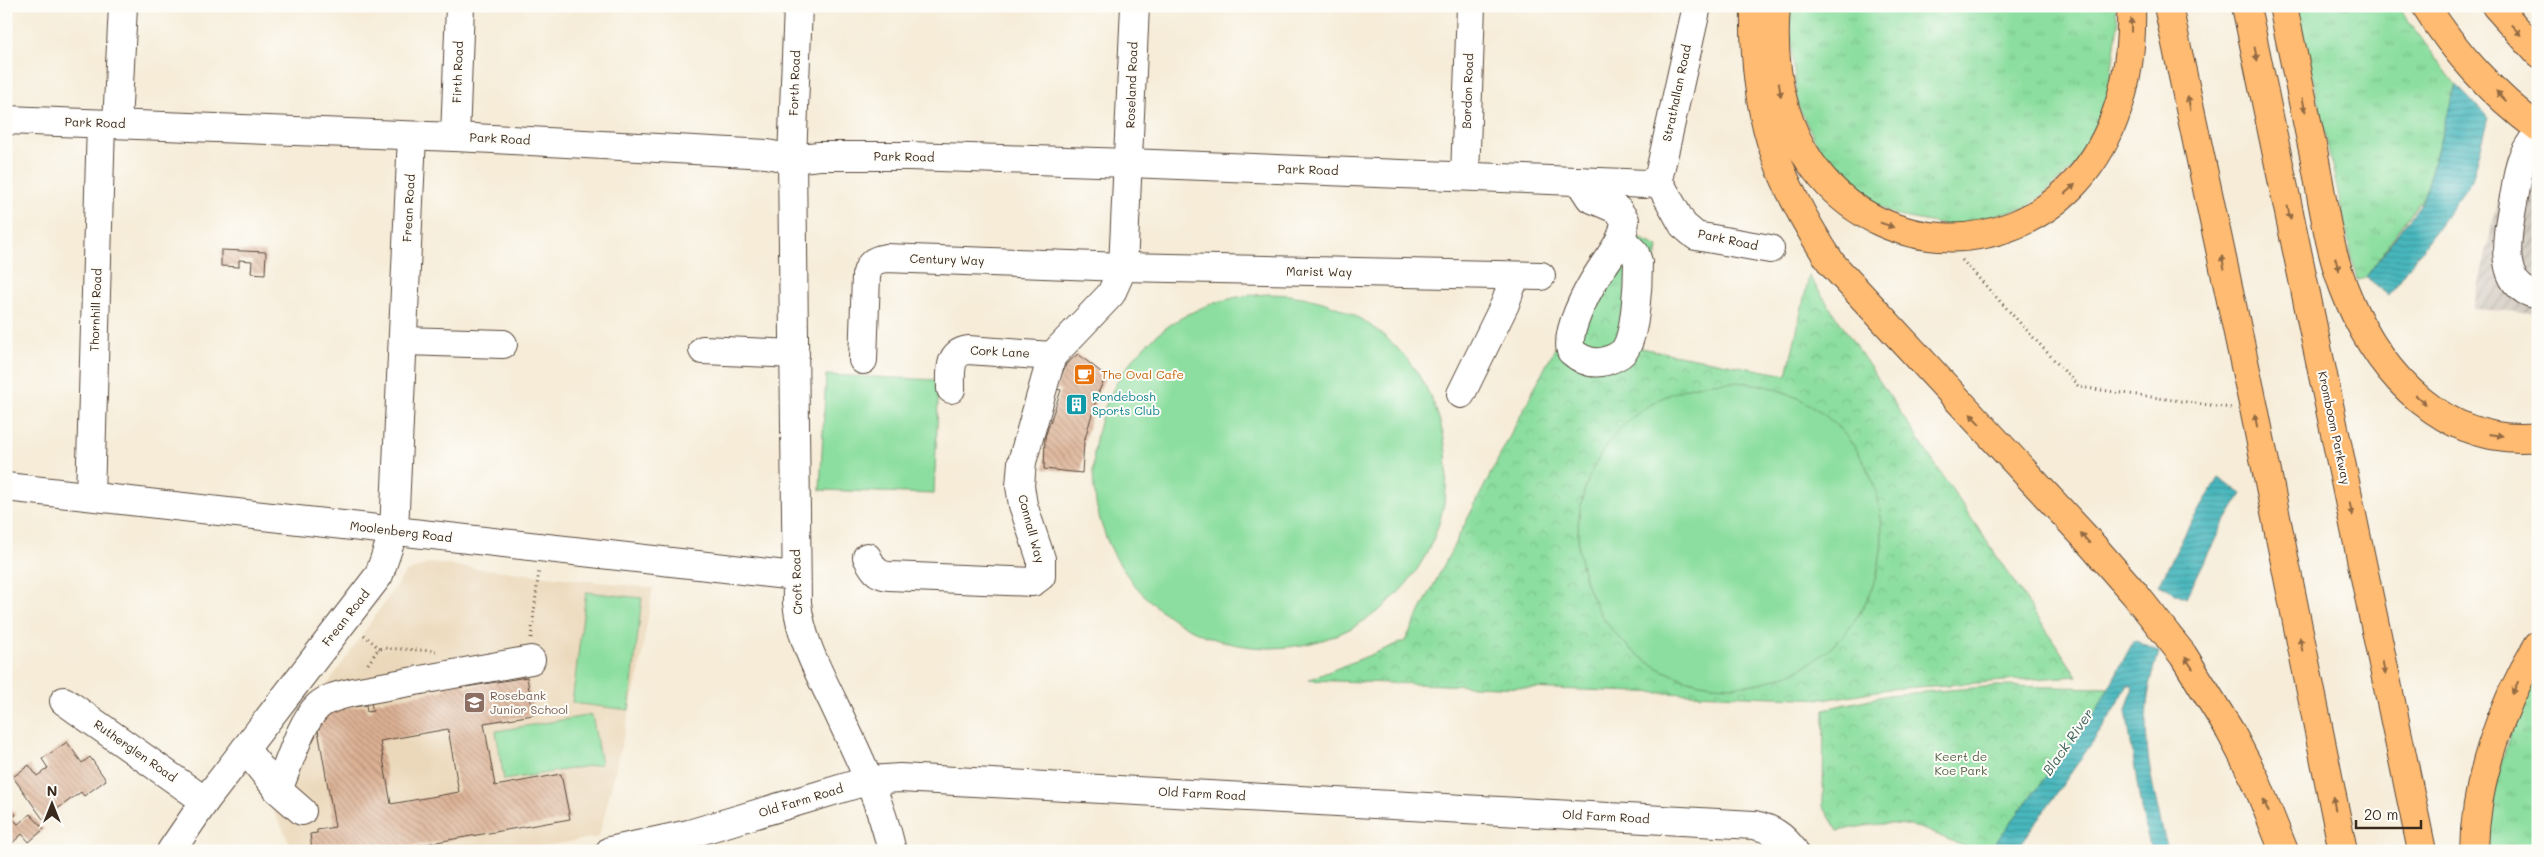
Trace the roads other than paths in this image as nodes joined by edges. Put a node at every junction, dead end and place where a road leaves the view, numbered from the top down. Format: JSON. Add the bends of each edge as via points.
{"nodes":[{"id":1,"x":122,"y":6,"type":"edge"},
{"id":2,"x":460,"y":6,"type":"edge"},
{"id":3,"x":798,"y":6,"type":"edge"},
{"id":4,"x":1135,"y":6,"type":"edge"},
{"id":5,"x":1472,"y":6,"type":"edge"},
{"id":6,"x":1697,"y":6,"type":"edge"},
{"id":7,"x":1754,"y":6,"type":"edge"},
{"id":8,"x":1776,"y":6,"type":"edge"},
{"id":9,"x":2131,"y":6,"type":"edge"},
{"id":10,"x":2168,"y":6,"type":"edge"},
{"id":11,"x":2246,"y":6,"type":"edge"},
{"id":12,"x":2283,"y":6,"type":"edge"},
{"id":13,"x":2426,"y":6,"type":"edge"},
{"id":14,"x":2496,"y":6,"type":"edge"},
{"id":15,"x":2538,"y":53,"type":"edge"},
{"id":16,"x":6,"y":120,"type":"edge"},
{"id":17,"x":109,"y":124,"type":"junction"},
{"id":18,"x":2538,"y":128,"type":"edge"},
{"id":19,"x":2538,"y":132,"type":"edge"},
{"id":20,"x":412,"y":136,"type":"junction"},
{"id":21,"x":455,"y":137,"type":"junction"},
{"id":22,"x":792,"y":159,"type":"junction"},
{"id":23,"x":1129,"y":163,"type":"junction"},
{"id":24,"x":1465,"y":176,"type":"junction"},
{"id":25,"x":1658,"y":180,"type":"junction"},
{"id":26,"x":1579,"y":181,"type":"junction"},
{"id":27,"x":1621,"y":239,"type":"dead end"},
{"id":28,"x":1770,"y":249,"type":"dead end"},
{"id":29,"x":1123,"y":267,"type":"junction"},
{"id":30,"x":2538,"y":295,"type":"edge"},
{"id":31,"x":403,"y":341,"type":"junction"},
{"id":32,"x":503,"y":344,"type":"dead end"},
{"id":33,"x":703,"y":350,"type":"dead end"},
{"id":34,"x":796,"y":354,"type":"junction"},
{"id":35,"x":1052,"y":356,"type":"junction"},
{"id":36,"x":863,"y":360,"type":"dead end"},
{"id":37,"x":951,"y":389,"type":"dead end"},
{"id":38,"x":1460,"y":394,"type":"dead end"},
{"id":39,"x":2538,"y":437,"type":"edge"},
{"id":40,"x":6,"y":488,"type":"edge"},
{"id":41,"x":90,"y":496,"type":"junction"},
{"id":42,"x":394,"y":531,"type":"junction"},
{"id":43,"x":867,"y":557,"type":"dead end"},
{"id":44,"x":796,"y":576,"type":"junction"},
{"id":45,"x":2538,"y":645,"type":"edge"},
{"id":46,"x":530,"y":661,"type":"road end"},
{"id":47,"x":64,"y":701,"type":"dead end"},
{"id":48,"x":245,"y":749,"type":"junction"},
{"id":49,"x":870,"y":780,"type":"junction"},
{"id":50,"x":278,"y":790,"type":"junction"},
{"id":51,"x":205,"y":801,"type":"junction"},
{"id":52,"x":302,"y":811,"type":"dead end"},
{"id":53,"x":171,"y":851,"type":"edge"},
{"id":54,"x":610,"y":851,"type":"edge"},
{"id":55,"x":892,"y":851,"type":"edge"},
{"id":56,"x":1794,"y":851,"type":"edge"},
{"id":57,"x":2284,"y":851,"type":"edge"},
{"id":58,"x":2344,"y":851,"type":"edge"},
{"id":59,"x":2422,"y":851,"type":"edge"},
{"id":60,"x":2474,"y":851,"type":"edge"}],
"edges":[{"from":1,"to":17,"type":"street","name":"Thornhill Road"},
{"from":2,"to":21,"type":"street","name":"Firth Road"},
{"from":3,"to":22,"type":"street","name":"Forth Road"},
{"from":4,"to":23,"type":"street","name":"Roseland Road"},
{"from":5,"to":24,"type":"street","name":"Bordon Road"},
{"from":6,"to":25,"type":"street","name":"Strathallan Road"},
{"from":57,"to":7,"type":"main road","one_way":true,"via":[[2255,780],[2230,731],[2183,656],[2128,586],[1837,270],[1815,239],[1780,171],[1765,126],[1757,83]]},
{"from":8,"to":9,"type":"main road","one_way":true,"via":[[1775,56],[1782,97],[1793,130],[1808,159],[1828,185],[1863,215],[1910,233],[1945,238],[1978,236],[2015,225],[2047,209],[2076,183],[2096,157],[2113,125],[2124,94]]},
{"from":58,"to":10,"type":"main road","one_way":true},
{"from":11,"to":59,"type":"main road","name":"Kromboom Parkway","one_way":true},
{"from":12,"to":39,"type":"main road","one_way":true,"via":[[2333,250],[2347,296],[2374,349],[2396,377],[2455,425],[2488,434]]},
{"from":18,"to":13,"type":"main road","one_way":true,"via":[[2468,61]]},
{"from":14,"to":15,"type":"main road","one_way":true},
{"from":16,"to":17,"type":"street","name":"Park Road"},
{"from":17,"to":20,"type":"street","name":"Park Road"},
{"from":17,"to":41,"type":"street","name":"Thornhill Road"},
{"from":19,"to":30,"type":"street","via":[[2521,160],[2506,255],[2520,286]]},
{"from":20,"to":21,"type":"street","name":"Park Road"},
{"from":20,"to":31,"type":"street","name":"Frean Road"},
{"from":21,"to":22,"type":"street","name":"Park Road","via":[[767,154]]},
{"from":22,"to":23,"type":"street","name":"Park Road","via":[[899,156]]},
{"from":22,"to":34,"type":"street","name":"Croft Road"},
{"from":23,"to":24,"type":"street","name":"Park Road"},
{"from":23,"to":29,"type":"street","name":"Roseland Road"},
{"from":24,"to":26,"type":"street","name":"Park Road"},
{"from":25,"to":26,"type":"street","name":"Park Road","via":[[1645,184]]},
{"from":25,"to":28,"type":"street","name":"Park Road","via":[[1683,225],[1696,236]]},
{"from":26,"to":27,"type":"street","via":[[1590,198],[1623,214],[1625,226]]},
{"from":29,"to":35,"type":"street","name":"Connall Way","via":[[1111,294]]},
{"from":29,"to":36,"type":"street","name":"Century Way","via":[[875,260],[868,266],[866,276]]},
{"from":29,"to":38,"type":"street","name":"Marist Way","via":[[1528,276],[1505,304]]},
{"from":31,"to":32,"type":"street"},
{"from":31,"to":42,"type":"street","name":"Frean Road"},
{"from":33,"to":34,"type":"street"},
{"from":34,"to":44,"type":"street","name":"Croft Road"},
{"from":35,"to":37,"type":"street","name":"Cork Lane","via":[[960,351],[954,356]]},
{"from":35,"to":43,"type":"street","name":"Connall Way","via":[[1020,475],[1023,505],[1041,559],[1041,576],[1033,582],[880,575]]},
{"from":40,"to":41,"type":"street","name":"Moolenberg Road"},
{"from":41,"to":42,"type":"street","name":"Moolenberg Road"},
{"from":42,"to":44,"type":"street","name":"Moolenberg Road"},
{"from":42,"to":48,"type":"street","name":"Frean Road","via":[[379,575]]},
{"from":44,"to":49,"type":"street","name":"Croft Road","via":[[799,621],[806,646]]},
{"from":45,"to":60,"type":"main road","one_way":true,"via":[[2509,701],[2494,742],[2477,812]]},
{"from":46,"to":50,"type":"street","via":[[354,692],[328,700],[318,706],[303,730]]},
{"from":47,"to":51,"type":"street","name":"Rutherglen Road"},
{"from":48,"to":50,"type":"street"},
{"from":48,"to":51,"type":"street","name":"Frean Road"},
{"from":49,"to":54,"type":"street","name":"Old Farm Road","via":[[689,834]]},
{"from":49,"to":55,"type":"street","name":"Croft Road"},
{"from":49,"to":56,"type":"street","name":"Old Farm Road","via":[[924,778],[1754,825],[1772,829]]},
{"from":50,"to":52,"type":"street"},
{"from":51,"to":53,"type":"street","name":"Frean Road"}]}
